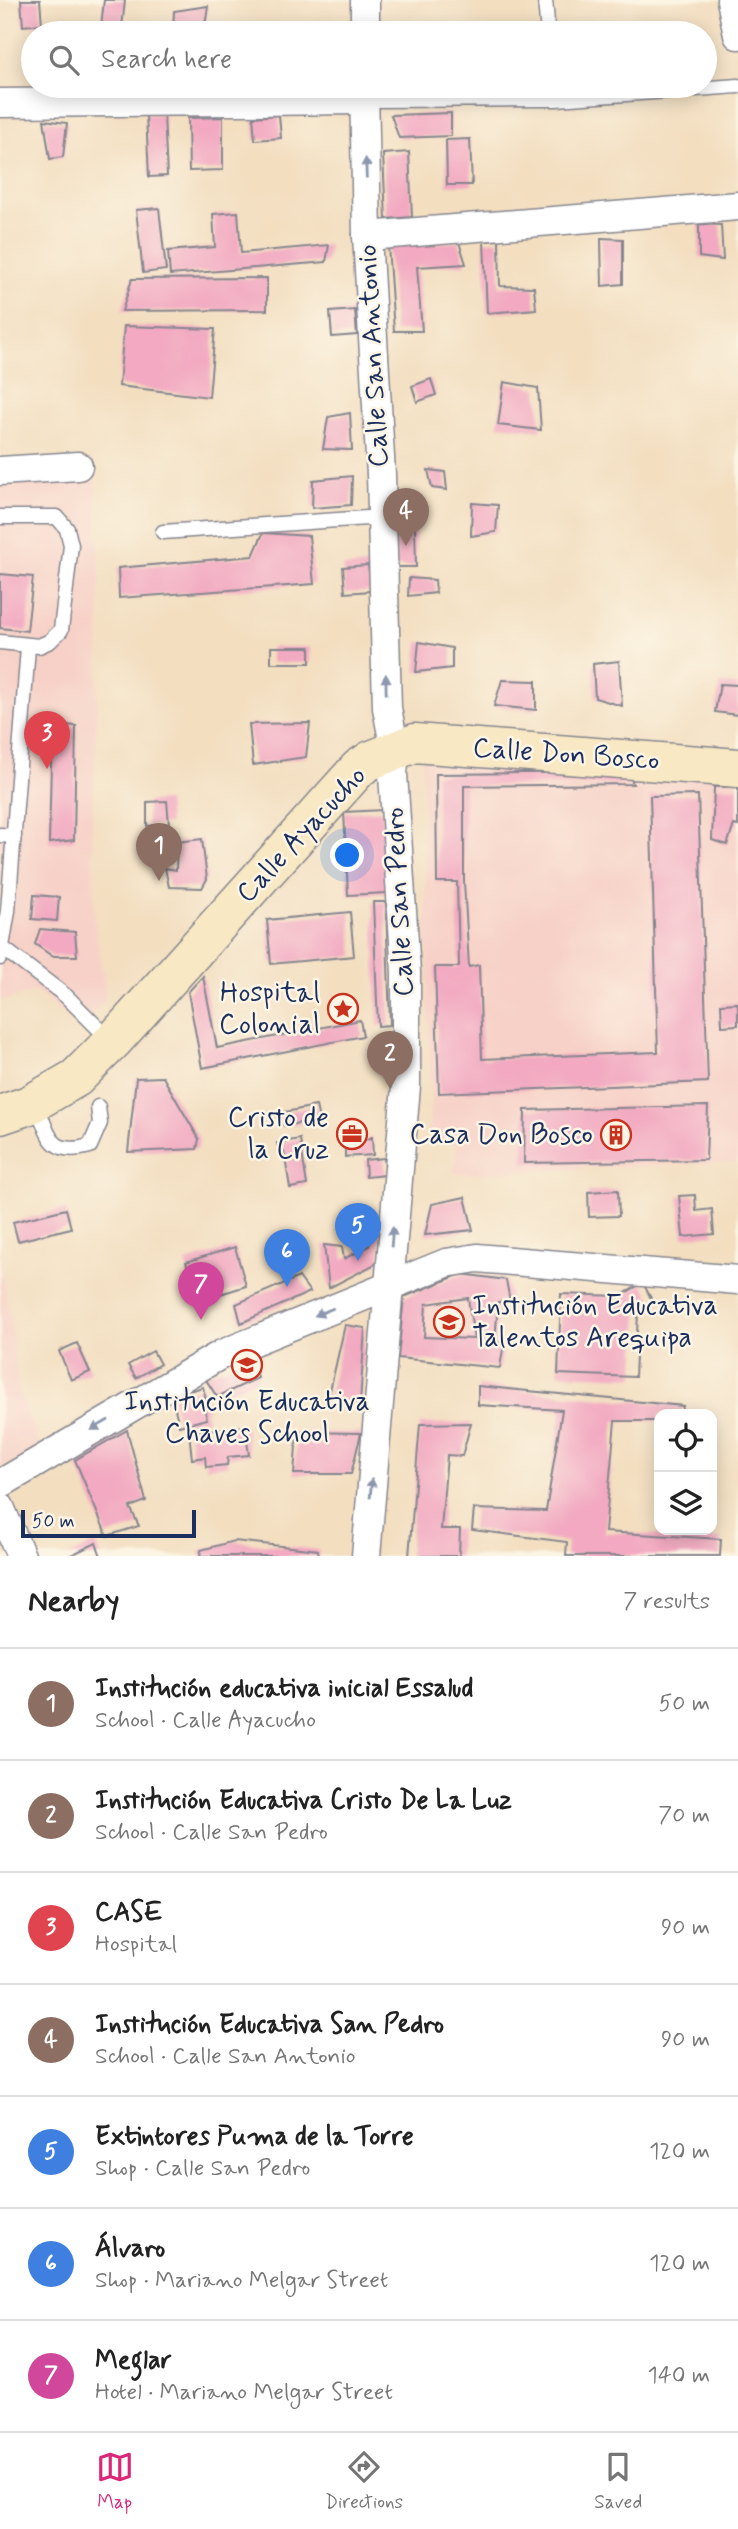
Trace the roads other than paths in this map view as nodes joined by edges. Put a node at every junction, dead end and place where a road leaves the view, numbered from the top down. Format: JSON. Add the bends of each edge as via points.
{"nodes":[{"id":1,"x":365,"y":0,"type":"edge"},
{"id":2,"x":545,"y":0,"type":"edge"},
{"id":3,"x":730,"y":0,"type":"edge"},
{"id":4,"x":365,"y":21,"type":"edge"},
{"id":5,"x":547,"y":21,"type":"edge"},
{"id":6,"x":738,"y":35,"type":"edge"},
{"id":7,"x":738,"y":86,"type":"edge"},
{"id":8,"x":717,"y":87,"type":"edge"},
{"id":9,"x":182,"y":98,"type":"edge"},
{"id":10,"x":364,"y":98,"type":"edge"},
{"id":11,"x":0,"y":103,"type":"edge"},
{"id":12,"x":738,"y":206,"type":"edge"},
{"id":13,"x":367,"y":236,"type":"junction"},
{"id":14,"x":78,"y":466,"type":"dead end"},
{"id":15,"x":0,"y":471,"type":"edge"},
{"id":16,"x":0,"y":517,"type":"edge"},
{"id":17,"x":382,"y":517,"type":"junction"},
{"id":18,"x":163,"y":532,"type":"dead end"},
{"id":19,"x":0,"y":642,"type":"edge"},
{"id":20,"x":28,"y":647,"type":"junction"},
{"id":21,"x":395,"y":751,"type":"junction"},
{"id":22,"x":738,"y":768,"type":"edge"},
{"id":23,"x":7,"y":835,"type":"edge"},
{"id":24,"x":1,"y":950,"type":"edge"},
{"id":25,"x":107,"y":1034,"type":"junction"},
{"id":26,"x":18,"y":1097,"type":"edge"},
{"id":27,"x":98,"y":1107,"type":"dead end"},
{"id":28,"x":0,"y":1115,"type":"edge"},
{"id":29,"x":738,"y":1280,"type":"edge"},
{"id":30,"x":388,"y":1286,"type":"junction"},
{"id":31,"x":0,"y":1484,"type":"edge"},
{"id":32,"x":0,"y":1507,"type":"edge"},
{"id":33,"x":21,"y":1556,"type":"edge"},
{"id":34,"x":366,"y":1556,"type":"edge"}],
"edges":[{"from":1,"to":4,"type":"street"},
{"from":2,"to":5,"type":"lane"},
{"from":3,"to":6,"type":"street"},
{"from":7,"to":8,"type":"lane"},
{"from":9,"to":11,"type":"street"},
{"from":13,"to":10,"type":"street","name":"Calle San Antonio","one_way":true},
{"from":12,"to":13,"type":"street"},
{"from":13,"to":17,"type":"street","name":"Calle San Antonio"},
{"from":14,"to":15,"type":"street"},
{"from":16,"to":20,"type":"lane","via":[[57,517],[67,529],[71,545],[61,630],[50,641]]},
{"from":17,"to":18,"type":"lane"},
{"from":21,"to":17,"type":"street","name":"Calle San Antonio","one_way":true,"via":[[387,708]]},
{"from":19,"to":20,"type":"lane"},
{"from":20,"to":23,"type":"lane"},
{"from":21,"to":22,"type":"street","name":"Calle Don Bosco","via":[[415,743]]},
{"from":21,"to":25,"type":"street","name":"Calle Ayacucho","via":[[359,768]]},
{"from":30,"to":21,"type":"street","name":"Calle San Pedro","one_way":true,"via":[[405,1086],[406,972]]},
{"from":23,"to":24,"type":"lane"},
{"from":24,"to":25,"type":"lane","via":[[66,996]]},
{"from":25,"to":26,"type":"street","name":"Calle Ayacucho","via":[[76,1078]]},
{"from":26,"to":27,"type":"lane","via":[[51,1139],[73,1150],[90,1146],[100,1123]]},
{"from":26,"to":28,"type":"street","name":"Calle Ayacucho"},
{"from":29,"to":30,"type":"street","via":[[477,1258],[446,1263]]},
{"from":30,"to":31,"type":"street","one_way":true,"via":[[222,1354]]},
{"from":34,"to":30,"type":"street","name":"Calle San Pedro","one_way":true},
{"from":32,"to":33,"type":"street"}]}
